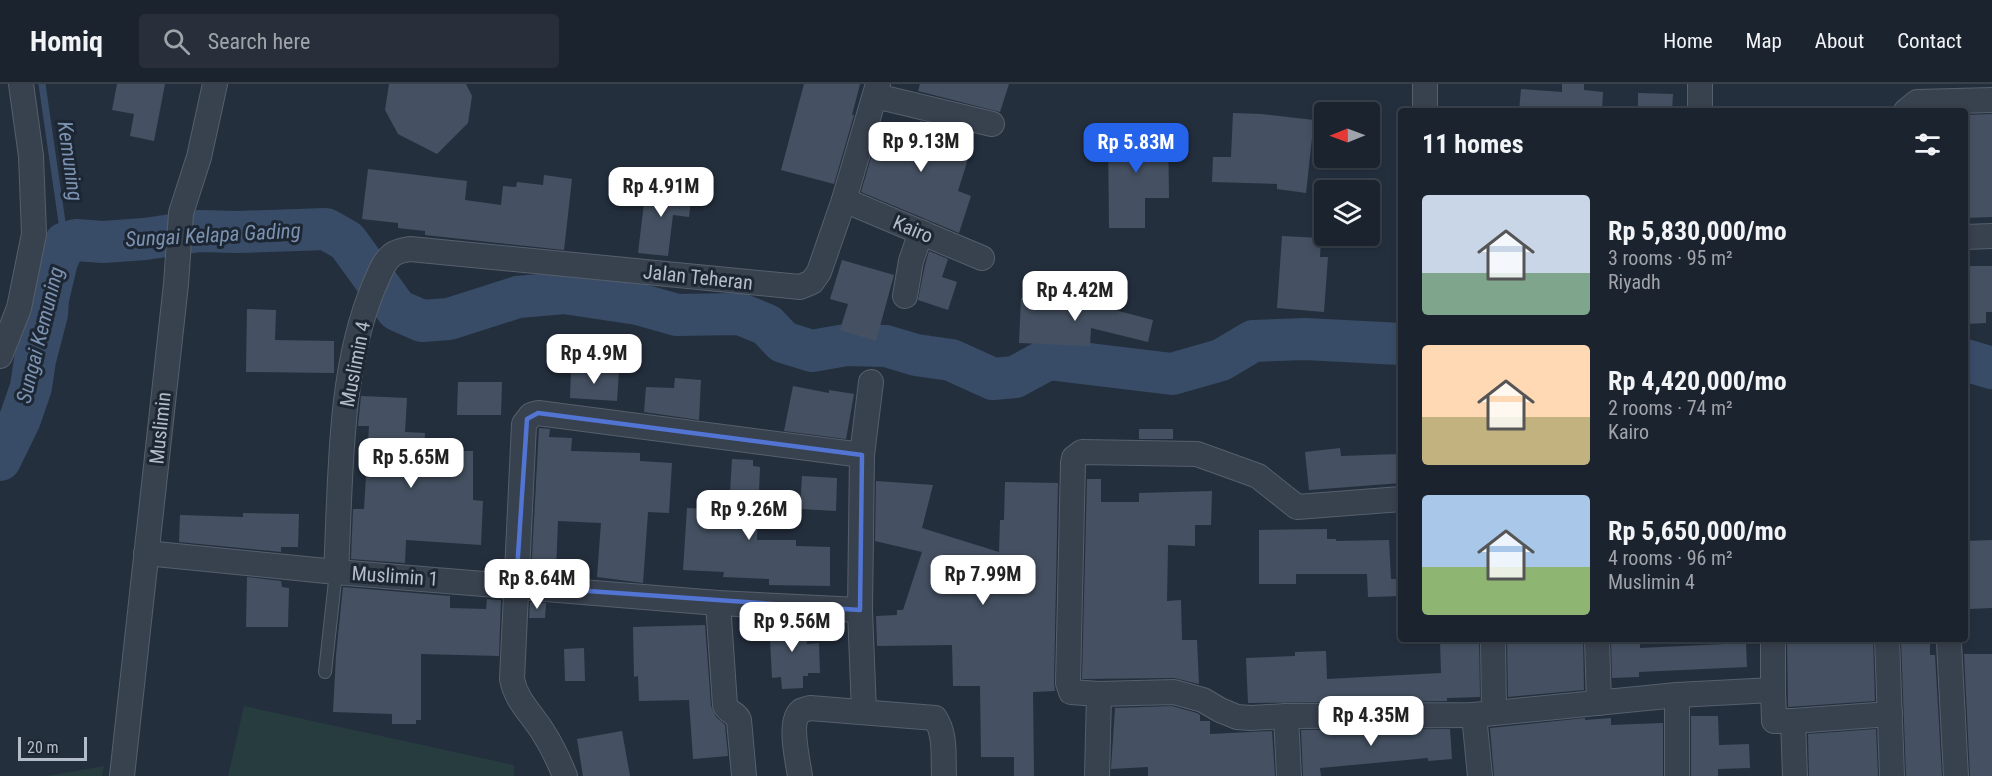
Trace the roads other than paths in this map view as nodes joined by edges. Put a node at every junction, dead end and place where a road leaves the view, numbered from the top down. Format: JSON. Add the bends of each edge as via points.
{"nodes":[{"id":1,"x":21,"y":84,"type":"edge"},
{"id":2,"x":215,"y":84,"type":"edge"},
{"id":3,"x":1425,"y":84,"type":"edge"},
{"id":4,"x":1700,"y":84,"type":"edge"},
{"id":5,"x":877,"y":90,"type":"edge"},
{"id":6,"x":1992,"y":100,"type":"edge"},
{"id":7,"x":1425,"y":108,"type":"edge"},
{"id":8,"x":1700,"y":108,"type":"edge"},
{"id":9,"x":1910,"y":108,"type":"edge"},
{"id":10,"x":992,"y":124,"type":"dead end"},
{"id":11,"x":844,"y":200,"type":"junction"},
{"id":12,"x":921,"y":232,"type":"junction"},
{"id":13,"x":1992,"y":236,"type":"edge"},
{"id":14,"x":1968,"y":237,"type":"edge"},
{"id":15,"x":982,"y":258,"type":"dead end"},
{"id":16,"x":382,"y":267,"type":"joint"},
{"id":17,"x":905,"y":296,"type":"dead end"},
{"id":18,"x":0,"y":356,"type":"edge"},
{"id":19,"x":872,"y":382,"type":"dead end"},
{"id":20,"x":862,"y":455,"type":"junction"},
{"id":21,"x":1398,"y":499,"type":"edge"},
{"id":22,"x":146,"y":553,"type":"junction"},
{"id":23,"x":336,"y":572,"type":"junction"},
{"id":24,"x":516,"y":585,"type":"junction"},
{"id":25,"x":718,"y":603,"type":"junction"},
{"id":26,"x":860,"y":610,"type":"junction"},
{"id":27,"x":1493,"y":642,"type":"edge"},
{"id":28,"x":1597,"y":642,"type":"edge"},
{"id":29,"x":1773,"y":642,"type":"edge"},
{"id":30,"x":1887,"y":642,"type":"edge"},
{"id":31,"x":1949,"y":643,"type":"dead end"},
{"id":32,"x":325,"y":672,"type":"dead end"},
{"id":33,"x":1773,"y":690,"type":"junction"},
{"id":34,"x":1099,"y":694,"type":"junction"},
{"id":35,"x":1677,"y":695,"type":"junction"},
{"id":36,"x":1599,"y":703,"type":"junction"},
{"id":37,"x":864,"y":712,"type":"junction"},
{"id":38,"x":1484,"y":713,"type":"junction"},
{"id":39,"x":1890,"y":714,"type":"junction"},
{"id":40,"x":1286,"y":716,"type":"junction"},
{"id":41,"x":1793,"y":721,"type":"junction"},
{"id":42,"x":122,"y":776,"type":"edge"},
{"id":43,"x":565,"y":776,"type":"edge"},
{"id":44,"x":744,"y":776,"type":"edge"},
{"id":45,"x":800,"y":776,"type":"edge"},
{"id":46,"x":944,"y":776,"type":"edge"},
{"id":47,"x":1097,"y":776,"type":"edge"},
{"id":48,"x":1289,"y":776,"type":"edge"},
{"id":49,"x":1480,"y":776,"type":"edge"},
{"id":50,"x":1677,"y":776,"type":"edge"},
{"id":51,"x":1795,"y":776,"type":"edge"},
{"id":52,"x":1892,"y":776,"type":"edge"},
{"id":53,"x":1956,"y":776,"type":"edge"}],
"edges":[{"from":1,"to":18,"type":"street","via":[[31,156],[34,234],[19,308]]},
{"from":2,"to":22,"type":"street","name":"Muslimin","via":[[199,157],[181,213]]},
{"from":3,"to":7,"type":"street"},
{"from":4,"to":8,"type":"street"},
{"from":5,"to":10,"type":"street"},
{"from":5,"to":11,"type":"street","name":"Jalan Teheran"},
{"from":6,"to":9,"type":"street","via":[[1917,102]]},
{"from":11,"to":12,"type":"street","name":"Kairo"},
{"from":11,"to":16,"type":"street","name":"Jalan Teheran","via":[[819,273],[812,282],[800,287],[410,249],[392,255]]},
{"from":12,"to":15,"type":"street","name":"Kairo"},
{"from":12,"to":17,"type":"street"},
{"from":13,"to":14,"type":"street"},
{"from":16,"to":23,"type":"street","name":"Muslimin 4","via":[[354,354],[346,407]]},
{"from":19,"to":20,"type":"street"},
{"from":20,"to":24,"type":"street","via":[[531,415],[524,424]]},
{"from":20,"to":26,"type":"street"},
{"from":21,"to":34,"type":"street","via":[[1297,507],[1258,476],[1197,454],[1078,454],[1073,464],[1068,683],[1071,692]]},
{"from":22,"to":23,"type":"street","name":"Muslimin 1"},
{"from":22,"to":42,"type":"street","name":"Muslimin"},
{"from":23,"to":24,"type":"street","name":"Muslimin 1"},
{"from":23,"to":32,"type":"lane"},
{"from":24,"to":25,"type":"street","name":"Muslimin 1"},
{"from":24,"to":43,"type":"street","via":[[514,690],[543,732]]},
{"from":25,"to":26,"type":"street","name":"Muslimin 1"},
{"from":25,"to":44,"type":"street","via":[[724,705],[739,720]]},
{"from":26,"to":37,"type":"street"},
{"from":27,"to":38,"type":"street"},
{"from":28,"to":36,"type":"street"},
{"from":29,"to":33,"type":"street"},
{"from":30,"to":39,"type":"street"},
{"from":31,"to":53,"type":"street"},
{"from":33,"to":35,"type":"street"},
{"from":33,"to":41,"type":"street","via":[[1774,721]]},
{"from":34,"to":40,"type":"street","via":[[1174,692],[1203,700],[1237,717]]},
{"from":34,"to":47,"type":"street"},
{"from":35,"to":36,"type":"street"},
{"from":35,"to":50,"type":"street"},
{"from":36,"to":38,"type":"street"},
{"from":37,"to":45,"type":"street","via":[[810,708],[800,712],[794,729]]},
{"from":37,"to":46,"type":"street","via":[[934,718],[942,736]]},
{"from":38,"to":40,"type":"street"},
{"from":38,"to":49,"type":"street"},
{"from":39,"to":41,"type":"street"},
{"from":39,"to":52,"type":"street"},
{"from":40,"to":48,"type":"street"},
{"from":41,"to":51,"type":"street"}]}
